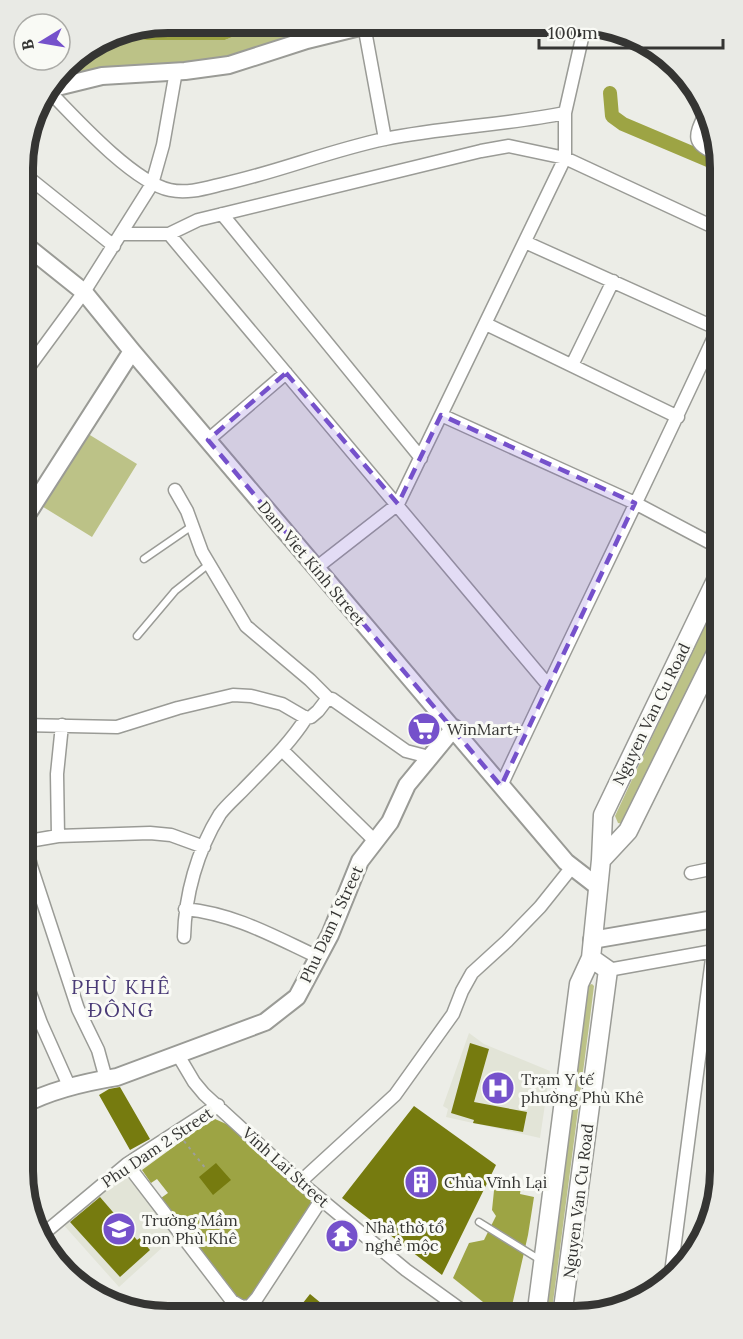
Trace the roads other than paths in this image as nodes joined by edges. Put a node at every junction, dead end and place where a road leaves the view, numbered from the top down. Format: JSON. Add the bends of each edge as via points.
{"nodes":[{"id":1,"x":335,"y":33,"type":"edge"},
{"id":2,"x":369,"y":33,"type":"edge"},
{"id":3,"x":583,"y":33,"type":"edge"},
{"id":4,"x":176,"y":72,"type":"junction"},
{"id":5,"x":61,"y":87,"type":"edge"},
{"id":6,"x":54,"y":96,"type":"edge"},
{"id":7,"x":565,"y":113,"type":"junction"},
{"id":8,"x":702,"y":122,"type":"edge"},
{"id":9,"x":385,"y":139,"type":"junction"},
{"id":10,"x":709,"y":151,"type":"edge"},
{"id":11,"x":565,"y":158,"type":"junction"},
{"id":12,"x":33,"y":181,"type":"edge"},
{"id":13,"x":152,"y":184,"type":"junction"},
{"id":14,"x":222,"y":214,"type":"junction"},
{"id":15,"x":710,"y":225,"type":"edge"},
{"id":16,"x":122,"y":234,"type":"junction"},
{"id":17,"x":169,"y":234,"type":"junction"},
{"id":18,"x":525,"y":242,"type":"junction"},
{"id":19,"x":114,"y":246,"type":"junction"},
{"id":20,"x":33,"y":251,"type":"edge"},
{"id":21,"x":613,"y":281,"type":"junction"},
{"id":22,"x":84,"y":292,"type":"junction"},
{"id":23,"x":710,"y":323,"type":"edge"},
{"id":24,"x":486,"y":324,"type":"junction"},
{"id":25,"x":710,"y":347,"type":"edge"},
{"id":26,"x":132,"y":351,"type":"junction"},
{"id":27,"x":33,"y":361,"type":"edge"},
{"id":28,"x":572,"y":365,"type":"junction"},
{"id":29,"x":286,"y":373,"type":"junction"},
{"id":30,"x":441,"y":415,"type":"junction"},
{"id":31,"x":678,"y":417,"type":"junction"},
{"id":32,"x":208,"y":440,"type":"junction"},
{"id":33,"x":421,"y":458,"type":"junction"},
{"id":34,"x":175,"y":490,"type":"dead end"},
{"id":35,"x":635,"y":503,"type":"junction"},
{"id":36,"x":398,"y":504,"type":"junction"},
{"id":37,"x":33,"y":505,"type":"edge"},
{"id":38,"x":193,"y":525,"type":"junction"},
{"id":39,"x":710,"y":543,"type":"edge"},
{"id":40,"x":144,"y":559,"type":"dead end"},
{"id":41,"x":209,"y":564,"type":"junction"},
{"id":42,"x":316,"y":568,"type":"junction"},
{"id":43,"x":710,"y":593,"type":"edge"},
{"id":44,"x":137,"y":636,"type":"dead end"},
{"id":45,"x":710,"y":665,"type":"edge"},
{"id":46,"x":548,"y":685,"type":"junction"},
{"id":47,"x":328,"y":698,"type":"junction"},
{"id":48,"x":306,"y":718,"type":"junction"},
{"id":49,"x":33,"y":725,"type":"edge"},
{"id":50,"x":62,"y":725,"type":"junction"},
{"id":51,"x":454,"y":728,"type":"junction"},
{"id":52,"x":282,"y":750,"type":"junction"},
{"id":53,"x":429,"y":757,"type":"junction"},
{"id":54,"x":501,"y":786,"type":"junction"},
{"id":55,"x":58,"y":836,"type":"junction"},
{"id":56,"x":33,"y":840,"type":"edge"},
{"id":57,"x":375,"y":841,"type":"junction"},
{"id":58,"x":204,"y":847,"type":"junction"},
{"id":59,"x":602,"y":860,"type":"junction"},
{"id":60,"x":572,"y":867,"type":"junction"},
{"id":61,"x":710,"y":869,"type":"edge"},
{"id":62,"x":33,"y":872,"type":"edge"},
{"id":63,"x":691,"y":873,"type":"dead end"},
{"id":64,"x":597,"y":886,"type":"junction"},
{"id":65,"x":185,"y":909,"type":"junction"},
{"id":66,"x":710,"y":920,"type":"edge"},
{"id":67,"x":184,"y":937,"type":"dead end"},
{"id":68,"x":592,"y":949,"type":"junction"},
{"id":69,"x":710,"y":952,"type":"edge"},
{"id":70,"x":318,"y":957,"type":"junction"},
{"id":71,"x":608,"y":970,"type":"junction"},
{"id":72,"x":710,"y":1000,"type":"edge"},
{"id":73,"x":33,"y":1002,"type":"edge"},
{"id":74,"x":178,"y":1055,"type":"junction"},
{"id":75,"x":106,"y":1079,"type":"junction"},
{"id":76,"x":70,"y":1088,"type":"junction"},
{"id":77,"x":33,"y":1098,"type":"edge"},
{"id":78,"x":218,"y":1105,"type":"junction"},
{"id":79,"x":127,"y":1164,"type":"junction"},
{"id":80,"x":300,"y":1182,"type":"junction"},
{"id":81,"x":321,"y":1200,"type":"junction"},
{"id":82,"x":478,"y":1222,"type":"dead end"},
{"id":83,"x":47,"y":1231,"type":"edge"},
{"id":84,"x":536,"y":1258,"type":"junction"},
{"id":85,"x":672,"y":1264,"type":"edge"},
{"id":86,"x":240,"y":1306,"type":"edge"},
{"id":87,"x":250,"y":1306,"type":"edge"},
{"id":88,"x":456,"y":1306,"type":"edge"},
{"id":89,"x":537,"y":1306,"type":"edge"},
{"id":90,"x":564,"y":1306,"type":"edge"}],
"edges":[{"from":1,"to":4,"type":"main road","via":[[229,64]]},
{"from":2,"to":9,"type":"street"},
{"from":3,"to":7,"type":"street"},
{"from":4,"to":5,"type":"main road","via":[[102,76]]},
{"from":4,"to":13,"type":"street"},
{"from":6,"to":13,"type":"street","via":[[117,157]]},
{"from":7,"to":9,"type":"street"},
{"from":7,"to":11,"type":"street"},
{"from":8,"to":10,"type":"street","via":[[697,141]]},
{"from":9,"to":13,"type":"street","via":[[202,189],[185,192]]},
{"from":11,"to":14,"type":"street","via":[[509,146]]},
{"from":11,"to":15,"type":"street"},
{"from":11,"to":18,"type":"street"},
{"from":12,"to":19,"type":"street"},
{"from":13,"to":16,"type":"street"},
{"from":14,"to":17,"type":"street"},
{"from":14,"to":33,"type":"street"},
{"from":16,"to":17,"type":"street"},
{"from":16,"to":19,"type":"street"},
{"from":17,"to":29,"type":"street"},
{"from":18,"to":21,"type":"street"},
{"from":18,"to":24,"type":"street"},
{"from":19,"to":22,"type":"street"},
{"from":20,"to":22,"type":"main road","name":"Dam Viet Kinh Street"},
{"from":21,"to":23,"type":"street"},
{"from":21,"to":28,"type":"street"},
{"from":22,"to":26,"type":"main road","name":"Dam Viet Kinh Street"},
{"from":22,"to":27,"type":"street"},
{"from":24,"to":28,"type":"street"},
{"from":24,"to":30,"type":"street"},
{"from":25,"to":31,"type":"street"},
{"from":26,"to":32,"type":"main road","name":"Dam Viet Kinh Street"},
{"from":26,"to":37,"type":"main road"},
{"from":28,"to":31,"type":"street"},
{"from":29,"to":32,"type":"street"},
{"from":29,"to":36,"type":"street"},
{"from":30,"to":33,"type":"street"},
{"from":30,"to":35,"type":"street"},
{"from":31,"to":35,"type":"street"},
{"from":32,"to":42,"type":"main road","name":"Dam Viet Kinh Street"},
{"from":33,"to":36,"type":"street"},
{"from":34,"to":38,"type":"street"},
{"from":35,"to":39,"type":"street"},
{"from":35,"to":46,"type":"street"},
{"from":36,"to":42,"type":"street"},
{"from":36,"to":46,"type":"street"},
{"from":38,"to":40,"type":"lane"},
{"from":38,"to":41,"type":"street"},
{"from":41,"to":44,"type":"lane","via":[[175,591]]},
{"from":41,"to":47,"type":"street","via":[[246,626]]},
{"from":42,"to":51,"type":"main road","name":"Dam Viet Kinh Street"},
{"from":43,"to":59,"type":"main road","name":"Nguyen Van Cu Road","via":[[603,815]]},
{"from":45,"to":59,"type":"main road","name":"Nguyen Van Cu Road","via":[[628,831]]},
{"from":46,"to":54,"type":"street"},
{"from":47,"to":48,"type":"street"},
{"from":47,"to":53,"type":"street","via":[[406,751]]},
{"from":48,"to":50,"type":"street","via":[[282,704],[233,695],[117,727]]},
{"from":48,"to":52,"type":"street"},
{"from":49,"to":50,"type":"street"},
{"from":50,"to":55,"type":"street","via":[[57,774]]},
{"from":51,"to":53,"type":"main road","name":"Phu Dam 1 Street"},
{"from":51,"to":54,"type":"main road","name":"Dam Viet Kinh Street"},
{"from":52,"to":57,"type":"street"},
{"from":52,"to":58,"type":"street","via":[[221,813]]},
{"from":53,"to":57,"type":"main road","name":"Phu Dam 1 Street","via":[[408,784],[390,822]]},
{"from":54,"to":60,"type":"main road","name":"Dam Viet Kinh Street"},
{"from":55,"to":56,"type":"street"},
{"from":55,"to":58,"type":"street","via":[[150,833],[171,835]]},
{"from":57,"to":70,"type":"main road","name":"Phu Dam 1 Street","via":[[360,861]]},
{"from":58,"to":65,"type":"street"},
{"from":59,"to":64,"type":"main road","name":"Nguyen Van Cu Road"},
{"from":60,"to":64,"type":"main road","name":"Dam Viet Kinh Street"},
{"from":60,"to":80,"type":"street","via":[[507,942],[472,973],[453,1014],[395,1095]]},
{"from":61,"to":63,"type":"street"},
{"from":62,"to":75,"type":"street","via":[[78,1009],[98,1050]]},
{"from":64,"to":68,"type":"main road","name":"Nguyen Van Cu Road"},
{"from":65,"to":67,"type":"street"},
{"from":65,"to":70,"type":"street","via":[[227,916]]},
{"from":66,"to":68,"type":"main road"},
{"from":68,"to":71,"type":"main road"},
{"from":68,"to":84,"type":"main road","name":"Nguyen Van Cu Road","via":[[579,984]]},
{"from":69,"to":71,"type":"street"},
{"from":70,"to":74,"type":"main road","name":"Phu Dam 1 Street","via":[[297,997],[265,1022]]},
{"from":71,"to":90,"type":"main road","name":"Nguyen Van Cu Road"},
{"from":72,"to":85,"type":"street"},
{"from":73,"to":76,"type":"street"},
{"from":74,"to":75,"type":"main road","name":"Phu Dam 1 Street"},
{"from":74,"to":78,"type":"street","name":"Vinh Lai Street","via":[[194,1082]]},
{"from":75,"to":76,"type":"main road","name":"Phu Dam 1 Street"},
{"from":76,"to":77,"type":"main road","name":"Phu Dam 1 Street"},
{"from":78,"to":79,"type":"street","name":"Phu Dam 2 Street"},
{"from":78,"to":80,"type":"street","name":"Vinh Lai Street"},
{"from":79,"to":83,"type":"street","name":"Phu Dam 2 Street"},
{"from":79,"to":86,"type":"street","via":[[232,1301]]},
{"from":80,"to":81,"type":"street","name":"Vinh Lai Street"},
{"from":81,"to":87,"type":"street"},
{"from":81,"to":88,"type":"street","name":"Vinh Lai Street"},
{"from":82,"to":84,"type":"lane"},
{"from":84,"to":89,"type":"main road","name":"Nguyen Van Cu Road"}]}
